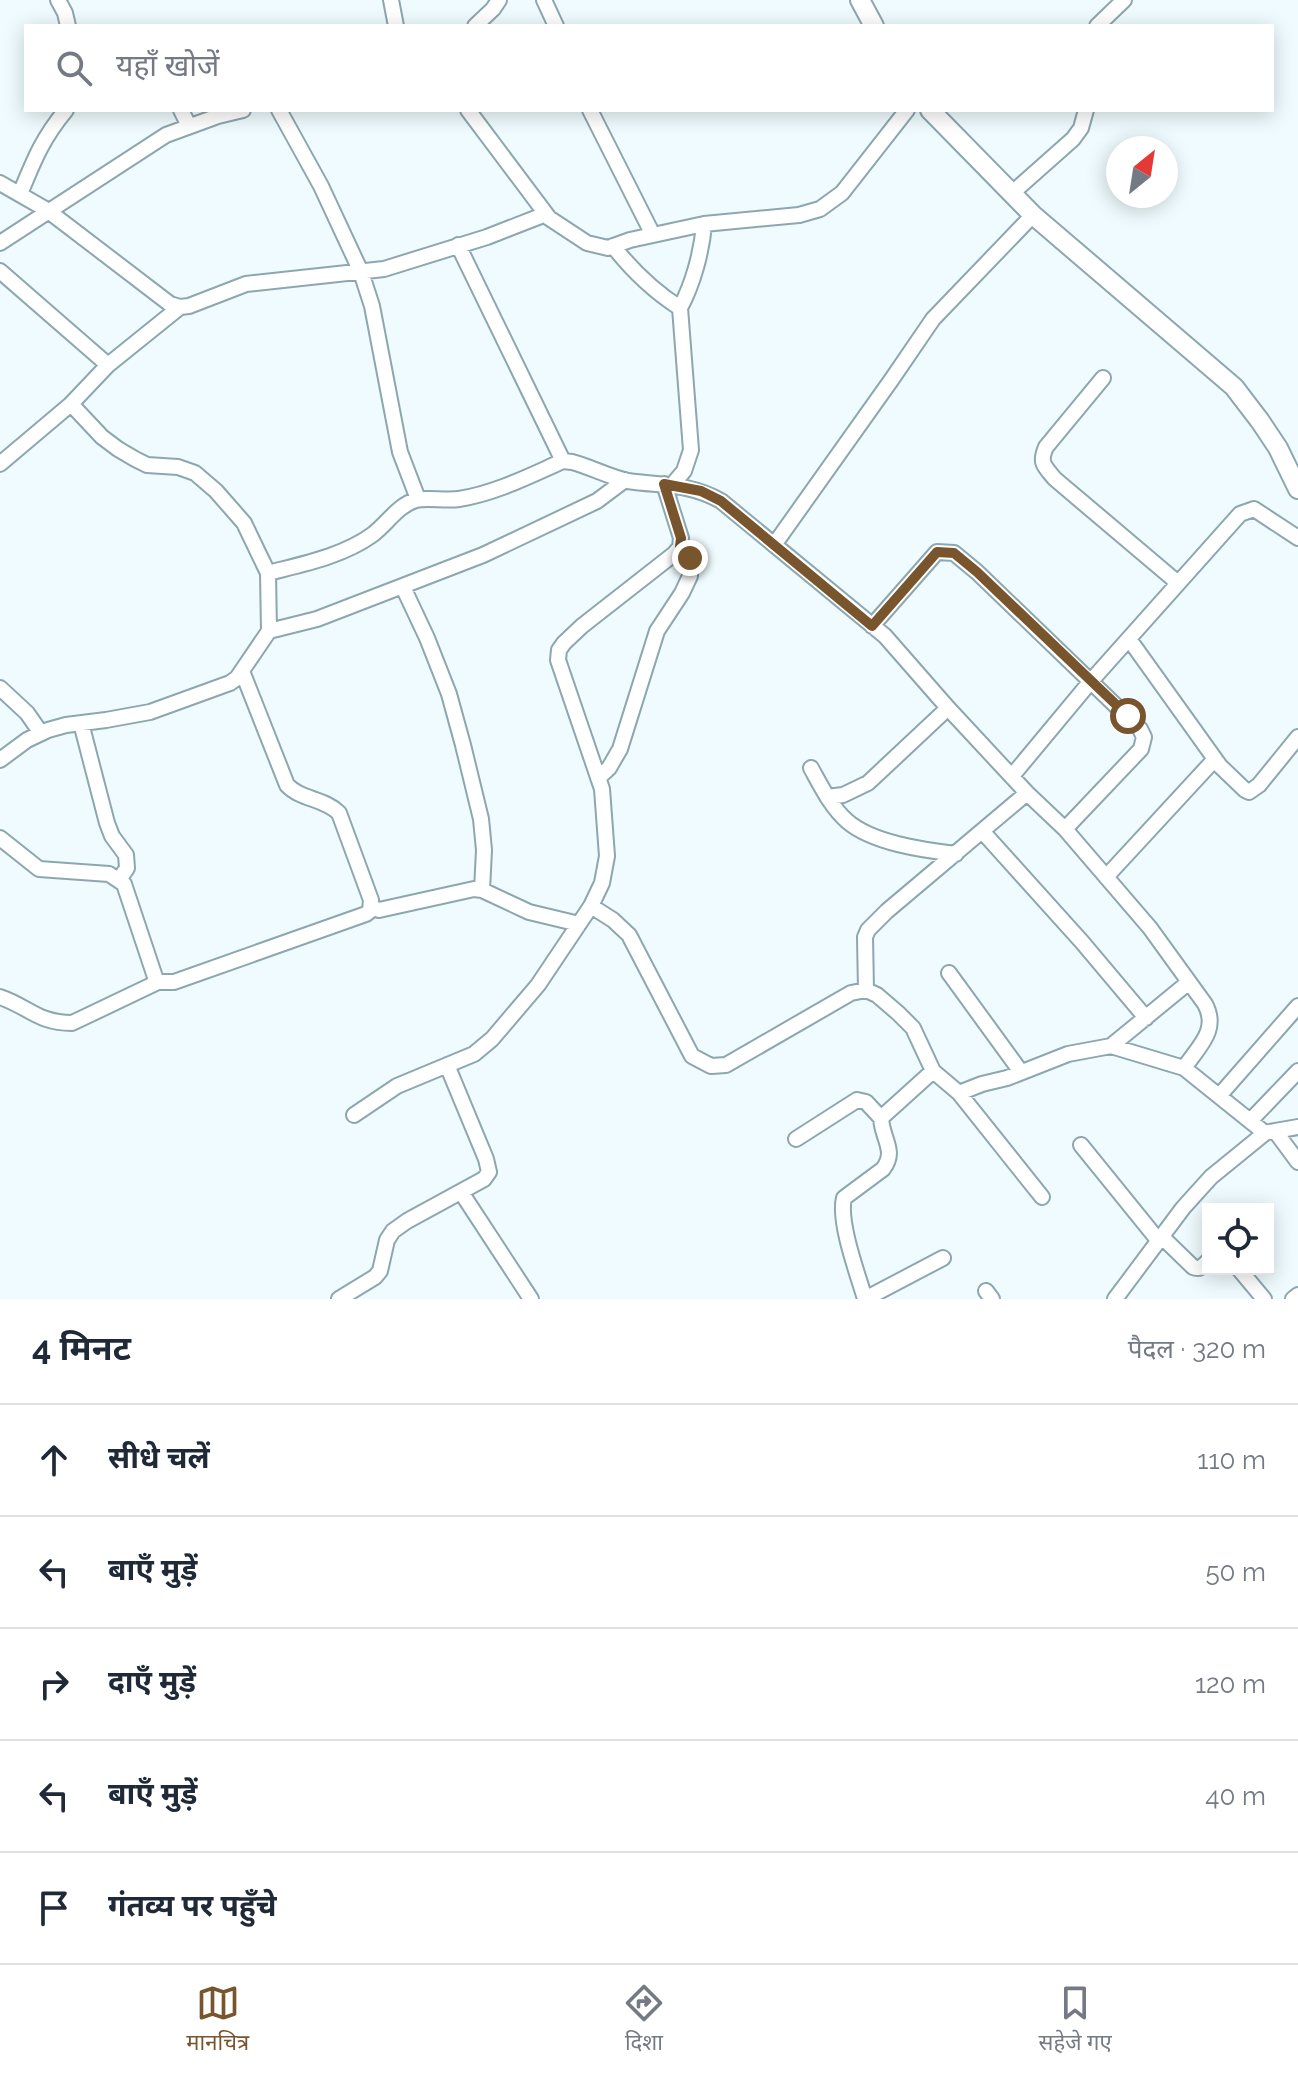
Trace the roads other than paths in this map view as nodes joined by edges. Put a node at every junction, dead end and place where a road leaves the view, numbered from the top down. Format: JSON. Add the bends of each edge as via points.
{"nodes":[{"id":1,"x":58,"y":0,"type":"edge"},
{"id":2,"x":391,"y":0,"type":"edge"},
{"id":3,"x":499,"y":0,"type":"edge"},
{"id":4,"x":544,"y":0,"type":"edge"},
{"id":5,"x":860,"y":0,"type":"edge"},
{"id":6,"x":1124,"y":0,"type":"edge"},
{"id":7,"x":68,"y":24,"type":"edge"},
{"id":8,"x":396,"y":24,"type":"edge"},
{"id":9,"x":478,"y":24,"type":"edge"},
{"id":10,"x":555,"y":24,"type":"edge"},
{"id":11,"x":873,"y":24,"type":"edge"},
{"id":12,"x":1099,"y":24,"type":"edge"},
{"id":13,"x":64,"y":112,"type":"edge"},
{"id":14,"x":182,"y":112,"type":"edge"},
{"id":15,"x":235,"y":112,"type":"edge"},
{"id":16,"x":280,"y":112,"type":"edge"},
{"id":17,"x":470,"y":112,"type":"edge"},
{"id":18,"x":591,"y":112,"type":"edge"},
{"id":19,"x":905,"y":112,"type":"edge"},
{"id":20,"x":932,"y":112,"type":"edge"},
{"id":21,"x":1085,"y":112,"type":"edge"},
{"id":22,"x":189,"y":126,"type":"junction"},
{"id":23,"x":0,"y":183,"type":"edge"},
{"id":24,"x":20,"y":194,"type":"junction"},
{"id":25,"x":1011,"y":194,"type":"junction"},
{"id":26,"x":47,"y":210,"type":"junction"},
{"id":27,"x":546,"y":214,"type":"junction"},
{"id":28,"x":1033,"y":215,"type":"junction"},
{"id":29,"x":704,"y":224,"type":"junction"},
{"id":30,"x":653,"y":235,"type":"junction"},
{"id":31,"x":0,"y":243,"type":"edge"},
{"id":32,"x":458,"y":245,"type":"junction"},
{"id":33,"x":613,"y":246,"type":"junction"},
{"id":34,"x":0,"y":271,"type":"edge"},
{"id":35,"x":361,"y":272,"type":"junction"},
{"id":36,"x":180,"y":307,"type":"junction"},
{"id":37,"x":680,"y":308,"type":"junction"},
{"id":38,"x":108,"y":365,"type":"junction"},
{"id":39,"x":1103,"y":378,"type":"dead end"},
{"id":40,"x":71,"y":404,"type":"junction"},
{"id":41,"x":563,"y":461,"type":"junction"},
{"id":42,"x":0,"y":464,"type":"edge"},
{"id":43,"x":1296,"y":479,"type":"edge"},
{"id":44,"x":625,"y":480,"type":"junction"},
{"id":45,"x":669,"y":484,"type":"junction"},
{"id":46,"x":418,"y":499,"type":"junction"},
{"id":47,"x":1298,"y":538,"type":"edge"},
{"id":48,"x":774,"y":545,"type":"junction"},
{"id":49,"x":680,"y":547,"type":"junction"},
{"id":50,"x":268,"y":573,"type":"junction"},
{"id":51,"x":1178,"y":583,"type":"junction"},
{"id":52,"x":403,"y":587,"type":"junction"},
{"id":53,"x":872,"y":626,"type":"junction"},
{"id":54,"x":269,"y":631,"type":"junction"},
{"id":55,"x":1129,"y":639,"type":"junction"},
{"id":56,"x":242,"y":671,"type":"junction"},
{"id":57,"x":1091,"y":681,"type":"junction"},
{"id":58,"x":0,"y":688,"type":"edge"},
{"id":59,"x":948,"y":708,"type":"junction"},
{"id":60,"x":81,"y":723,"type":"junction"},
{"id":61,"x":41,"y":733,"type":"junction"},
{"id":62,"x":1298,"y":737,"type":"edge"},
{"id":63,"x":1215,"y":759,"type":"junction"},
{"id":64,"x":0,"y":760,"type":"edge"},
{"id":65,"x":811,"y":768,"type":"dead end"},
{"id":66,"x":1012,"y":776,"type":"junction"},
{"id":67,"x":598,"y":778,"type":"junction"},
{"id":68,"x":1027,"y":793,"type":"junction"},
{"id":69,"x":827,"y":797,"type":"junction"},
{"id":70,"x":1065,"y":829,"type":"junction"},
{"id":71,"x":982,"y":831,"type":"junction"},
{"id":72,"x":0,"y":838,"type":"edge"},
{"id":73,"x":956,"y":854,"type":"junction"},
{"id":74,"x":1106,"y":877,"type":"junction"},
{"id":75,"x":119,"y":880,"type":"junction"},
{"id":76,"x":482,"y":890,"type":"junction"},
{"id":77,"x":591,"y":906,"type":"junction"},
{"id":78,"x":371,"y":907,"type":"junction"},
{"id":79,"x":579,"y":924,"type":"junction"},
{"id":80,"x":949,"y":973,"type":"dead end"},
{"id":81,"x":158,"y":982,"type":"junction"},
{"id":82,"x":1189,"y":982,"type":"junction"},
{"id":83,"x":866,"y":990,"type":"junction"},
{"id":84,"x":0,"y":997,"type":"edge"},
{"id":85,"x":1298,"y":1006,"type":"edge"},
{"id":86,"x":1146,"y":1018,"type":"junction"},
{"id":87,"x":1111,"y":1046,"type":"junction"},
{"id":88,"x":447,"y":1065,"type":"junction"},
{"id":89,"x":1184,"y":1068,"type":"junction"},
{"id":90,"x":933,"y":1071,"type":"junction"},
{"id":91,"x":1298,"y":1071,"type":"edge"},
{"id":92,"x":1021,"y":1072,"type":"junction"},
{"id":93,"x":959,"y":1093,"type":"junction"},
{"id":94,"x":1219,"y":1096,"type":"junction"},
{"id":95,"x":354,"y":1115,"type":"dead end"},
{"id":96,"x":881,"y":1118,"type":"junction"},
{"id":97,"x":1250,"y":1121,"type":"junction"},
{"id":98,"x":1298,"y":1127,"type":"edge"},
{"id":99,"x":1270,"y":1132,"type":"junction"},
{"id":100,"x":796,"y":1139,"type":"dead end"},
{"id":101,"x":1081,"y":1145,"type":"dead end"},
{"id":102,"x":1298,"y":1162,"type":"edge"},
{"id":103,"x":461,"y":1192,"type":"junction"},
{"id":104,"x":1042,"y":1197,"type":"dead end"},
{"id":105,"x":1160,"y":1238,"type":"junction"},
{"id":106,"x":943,"y":1258,"type":"dead end"},
{"id":107,"x":1202,"y":1267,"type":"edge"},
{"id":108,"x":1244,"y":1275,"type":"edge"},
{"id":109,"x":1298,"y":1295,"type":"edge"},
{"id":110,"x":339,"y":1299,"type":"edge"},
{"id":111,"x":531,"y":1299,"type":"edge"},
{"id":112,"x":865,"y":1299,"type":"edge"},
{"id":113,"x":1115,"y":1299,"type":"edge"},
{"id":114,"x":1264,"y":1299,"type":"edge"},
{"id":115,"x":1293,"y":1299,"type":"edge"}],
"edges":[{"from":1,"to":7,"type":"street"},
{"from":2,"to":8,"type":"street"},
{"from":3,"to":9,"type":"street"},
{"from":4,"to":10,"type":"street"},
{"from":5,"to":11,"type":"main road"},
{"from":6,"to":12,"type":"street"},
{"from":13,"to":24,"type":"street","via":[[47,132]]},
{"from":14,"to":22,"type":"street"},
{"from":15,"to":22,"type":"street"},
{"from":16,"to":35,"type":"street"},
{"from":17,"to":27,"type":"street"},
{"from":18,"to":30,"type":"street"},
{"from":19,"to":29,"type":"street","via":[[842,193],[820,209]]},
{"from":20,"to":25,"type":"main road"},
{"from":21,"to":25,"type":"street","via":[[1073,139]]},
{"from":22,"to":26,"type":"street"},
{"from":23,"to":24,"type":"street"},
{"from":24,"to":26,"type":"street"},
{"from":25,"to":28,"type":"main road"},
{"from":26,"to":31,"type":"street"},
{"from":26,"to":36,"type":"street"},
{"from":27,"to":32,"type":"street"},
{"from":27,"to":33,"type":"street","via":[[587,243]]},
{"from":28,"to":43,"type":"main road","via":[[1234,387]]},
{"from":28,"to":48,"type":"street","via":[[933,319]]},
{"from":29,"to":30,"type":"street"},
{"from":29,"to":37,"type":"street"},
{"from":30,"to":33,"type":"street"},
{"from":32,"to":35,"type":"street"},
{"from":32,"to":41,"type":"street"},
{"from":33,"to":37,"type":"street"},
{"from":34,"to":38,"type":"street"},
{"from":35,"to":36,"type":"street","via":[[246,284]]},
{"from":35,"to":46,"type":"street","via":[[400,452]]},
{"from":36,"to":38,"type":"street"},
{"from":37,"to":45,"type":"street","via":[[691,450],[684,471]]},
{"from":38,"to":40,"type":"street"},
{"from":39,"to":51,"type":"street","via":[[1046,447],[1044,466]]},
{"from":40,"to":42,"type":"street"},
{"from":40,"to":50,"type":"street","via":[[118,449],[147,465],[195,473],[216,491],[244,523]]},
{"from":41,"to":44,"type":"street"},
{"from":41,"to":46,"type":"street","via":[[477,495]]},
{"from":44,"to":45,"type":"street"},
{"from":44,"to":52,"type":"street","via":[[597,501]]},
{"from":45,"to":48,"type":"street","via":[[721,501]]},
{"from":45,"to":49,"type":"street"},
{"from":46,"to":50,"type":"street","via":[[348,548]]},
{"from":47,"to":51,"type":"street","via":[[1248,510]]},
{"from":48,"to":53,"type":"street"},
{"from":49,"to":67,"type":"street","via":[[690,558],[690,576],[657,631],[620,749]]},
{"from":49,"to":67,"type":"street","via":[[559,650],[560,668]]},
{"from":50,"to":54,"type":"street"},
{"from":51,"to":55,"type":"street"},
{"from":52,"to":54,"type":"street"},
{"from":52,"to":76,"type":"street","via":[[449,694],[463,745],[481,819]]},
{"from":53,"to":57,"type":"street","via":[[937,552],[954,553]]},
{"from":53,"to":59,"type":"street"},
{"from":54,"to":56,"type":"street"},
{"from":55,"to":57,"type":"street"},
{"from":55,"to":63,"type":"street"},
{"from":56,"to":60,"type":"street","via":[[230,683],[150,712]]},
{"from":56,"to":78,"type":"street","via":[[287,785],[339,813]]},
{"from":57,"to":66,"type":"street"},
{"from":57,"to":70,"type":"street","via":[[1144,737],[1141,749]]},
{"from":58,"to":61,"type":"street"},
{"from":59,"to":66,"type":"street"},
{"from":59,"to":69,"type":"street","via":[[868,783]]},
{"from":60,"to":61,"type":"street"},
{"from":60,"to":75,"type":"street","via":[[107,823],[126,855],[127,868]]},
{"from":61,"to":64,"type":"street"},
{"from":62,"to":63,"type":"street","via":[[1249,792]]},
{"from":63,"to":74,"type":"street"},
{"from":65,"to":69,"type":"street"},
{"from":66,"to":68,"type":"street"},
{"from":67,"to":77,"type":"street","via":[[607,856]]},
{"from":68,"to":70,"type":"street"},
{"from":68,"to":71,"type":"street"},
{"from":69,"to":73,"type":"street","via":[[849,823],[868,834]]},
{"from":70,"to":74,"type":"street"},
{"from":71,"to":73,"type":"street"},
{"from":71,"to":86,"type":"street"},
{"from":72,"to":75,"type":"street","via":[[38,869],[109,874]]},
{"from":73,"to":83,"type":"street","via":[[868,930]]},
{"from":74,"to":82,"type":"street"},
{"from":75,"to":81,"type":"street"},
{"from":76,"to":78,"type":"street","via":[[379,910]]},
{"from":76,"to":79,"type":"street","via":[[545,918]]},
{"from":77,"to":79,"type":"street"},
{"from":77,"to":83,"type":"street","via":[[629,935],[692,1056],[711,1066],[726,1065],[851,993]]},
{"from":78,"to":81,"type":"street","via":[[366,914],[300,939],[174,982]]},
{"from":79,"to":88,"type":"street","via":[[538,985],[492,1039]]},
{"from":80,"to":92,"type":"street"},
{"from":81,"to":84,"type":"street","via":[[72,1023],[45,1020]]},
{"from":82,"to":86,"type":"street"},
{"from":82,"to":89,"type":"street","via":[[1211,1014],[1211,1023]]},
{"from":83,"to":90,"type":"street","via":[[913,1028]]},
{"from":85,"to":94,"type":"street"},
{"from":86,"to":87,"type":"street"},
{"from":87,"to":89,"type":"street"},
{"from":87,"to":92,"type":"street","via":[[1068,1054]]},
{"from":88,"to":95,"type":"street","via":[[397,1086]]},
{"from":88,"to":103,"type":"street","via":[[489,1172]]},
{"from":89,"to":94,"type":"street"},
{"from":90,"to":93,"type":"street"},
{"from":90,"to":96,"type":"street"},
{"from":91,"to":97,"type":"street"},
{"from":92,"to":93,"type":"street"},
{"from":93,"to":104,"type":"street"},
{"from":94,"to":97,"type":"street"},
{"from":96,"to":100,"type":"street","via":[[857,1100]]},
{"from":96,"to":112,"type":"street","via":[[891,1156],[842,1205]]},
{"from":97,"to":99,"type":"street"},
{"from":98,"to":99,"type":"street"},
{"from":99,"to":102,"type":"street"},
{"from":99,"to":105,"type":"street","via":[[1211,1177]]},
{"from":101,"to":105,"type":"street"},
{"from":103,"to":110,"type":"street","via":[[393,1231],[380,1271]]},
{"from":103,"to":111,"type":"street"},
{"from":105,"to":107,"type":"street","via":[[1193,1267]]},
{"from":105,"to":113,"type":"street"},
{"from":106,"to":112,"type":"street"},
{"from":108,"to":114,"type":"street"},
{"from":109,"to":115,"type":"street"}]}
